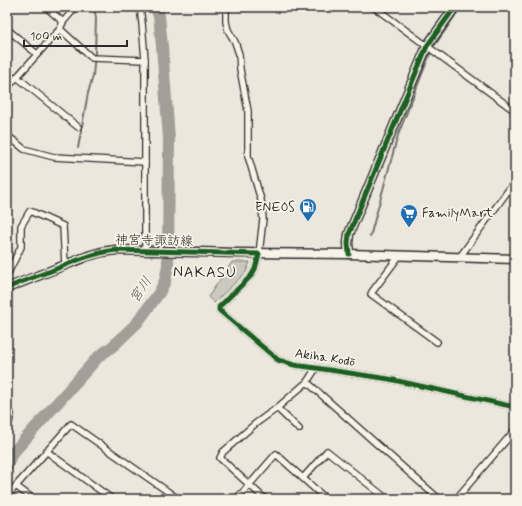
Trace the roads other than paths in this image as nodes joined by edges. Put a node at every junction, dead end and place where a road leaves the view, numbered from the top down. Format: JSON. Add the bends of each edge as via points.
{"nodes":[{"id":1,"x":46,"y":7,"type":"edge"},
{"id":2,"x":76,"y":7,"type":"edge"},
{"id":3,"x":140,"y":7,"type":"edge"},
{"id":4,"x":226,"y":7,"type":"edge"},
{"id":5,"x":374,"y":7,"type":"edge"},
{"id":6,"x":455,"y":7,"type":"edge"},
{"id":7,"x":63,"y":22,"type":"junction"},
{"id":8,"x":7,"y":29,"type":"edge"},
{"id":9,"x":60,"y":29,"type":"junction"},
{"id":10,"x":427,"y":46,"type":"junction"},
{"id":11,"x":37,"y":54,"type":"junction"},
{"id":12,"x":145,"y":60,"type":"junction"},
{"id":13,"x":17,"y":77,"type":"junction"},
{"id":14,"x":7,"y":88,"type":"edge"},
{"id":15,"x":515,"y":111,"type":"edge"},
{"id":16,"x":78,"y":127,"type":"dead end"},
{"id":17,"x":7,"y":135,"type":"edge"},
{"id":18,"x":146,"y":162,"type":"junction"},
{"id":19,"x":515,"y":182,"type":"edge"},
{"id":20,"x":145,"y":251,"type":"junction"},
{"id":21,"x":259,"y":254,"type":"junction"},
{"id":22,"x":349,"y":254,"type":"junction"},
{"id":23,"x":399,"y":256,"type":"junction"},
{"id":24,"x":458,"y":258,"type":"junction"},
{"id":25,"x":515,"y":259,"type":"edge"},
{"id":26,"x":65,"y":265,"type":"junction"},
{"id":27,"x":7,"y":275,"type":"edge"},
{"id":28,"x":8,"y":287,"type":"edge"},
{"id":29,"x":437,"y":342,"type":"dead end"},
{"id":30,"x":316,"y":368,"type":"junction"},
{"id":31,"x":307,"y":382,"type":"junction"},
{"id":32,"x":515,"y":407,"type":"edge"},
{"id":33,"x":276,"y":408,"type":"junction"},
{"id":34,"x":7,"y":411,"type":"edge"},
{"id":35,"x":299,"y":429,"type":"dead end"},
{"id":36,"x":7,"y":430,"type":"edge"},
{"id":37,"x":515,"y":430,"type":"edge"},
{"id":38,"x":46,"y":451,"type":"junction"},
{"id":39,"x":303,"y":478,"type":"junction"},
{"id":40,"x":250,"y":485,"type":"junction"},
{"id":41,"x":16,"y":486,"type":"junction"},
{"id":42,"x":7,"y":496,"type":"edge"},
{"id":43,"x":33,"y":499,"type":"edge"},
{"id":44,"x":112,"y":499,"type":"edge"},
{"id":45,"x":178,"y":499,"type":"edge"},
{"id":46,"x":236,"y":499,"type":"edge"},
{"id":47,"x":265,"y":499,"type":"edge"},
{"id":48,"x":326,"y":499,"type":"edge"},
{"id":49,"x":387,"y":499,"type":"edge"},
{"id":50,"x":440,"y":499,"type":"edge"},
{"id":51,"x":456,"y":499,"type":"edge"}],
"edges":[{"from":1,"to":7,"type":"street"},
{"from":2,"to":7,"type":"street"},
{"from":3,"to":12,"type":"street"},
{"from":4,"to":21,"type":"street","via":[[226,22],[238,54],[248,111],[248,156],[261,200],[263,219]]},
{"from":5,"to":10,"type":"street"},
{"from":6,"to":10,"type":"main road"},
{"from":7,"to":9,"type":"street"},
{"from":8,"to":11,"type":"street"},
{"from":9,"to":11,"type":"street"},
{"from":9,"to":12,"type":"street","via":[[92,58]]},
{"from":10,"to":15,"type":"street"},
{"from":10,"to":22,"type":"main road","via":[[349,234]]},
{"from":11,"to":13,"type":"street"},
{"from":12,"to":18,"type":"street"},
{"from":13,"to":14,"type":"street"},
{"from":13,"to":16,"type":"street"},
{"from":17,"to":18,"type":"street","via":[[24,149],[54,157]]},
{"from":18,"to":20,"type":"street"},
{"from":19,"to":24,"type":"street"},
{"from":20,"to":21,"type":"main road","name":"神宮寺諏訪線"},
{"from":20,"to":26,"type":"main road","name":"神宮寺諏訪線","via":[[102,252]]},
{"from":21,"to":22,"type":"main road","name":"神宮寺諏訪線"},
{"from":21,"to":30,"type":"street","name":"Akiha Kodō","via":[[251,276],[219,306],[219,310],[278,360]]},
{"from":22,"to":23,"type":"main road","name":"神宮寺諏訪線"},
{"from":23,"to":24,"type":"main road","name":"神宮寺諏訪線"},
{"from":23,"to":29,"type":"street","via":[[371,294]]},
{"from":24,"to":25,"type":"main road","name":"神宮寺諏訪線"},
{"from":26,"to":27,"type":"street","via":[[63,226],[30,211],[21,226],[21,247]]},
{"from":26,"to":28,"type":"main road","name":"神宮寺諏訪線"},
{"from":30,"to":31,"type":"street"},
{"from":30,"to":32,"type":"street","name":"Akiha Kodō","via":[[389,379]]},
{"from":31,"to":33,"type":"street"},
{"from":31,"to":50,"type":"street"},
{"from":33,"to":35,"type":"street"},
{"from":33,"to":40,"type":"street","via":[[223,452],[220,458]]},
{"from":34,"to":36,"type":"street","via":[[11,414]]},
{"from":37,"to":51,"type":"street"},
{"from":38,"to":41,"type":"street"},
{"from":38,"to":44,"type":"street"},
{"from":38,"to":45,"type":"street","via":[[71,424]]},
{"from":39,"to":40,"type":"street","via":[[276,454]]},
{"from":39,"to":48,"type":"street"},
{"from":39,"to":49,"type":"street","via":[[327,451]]},
{"from":40,"to":46,"type":"street"},
{"from":40,"to":47,"type":"street"},
{"from":41,"to":42,"type":"street"},
{"from":41,"to":43,"type":"street"}]}
